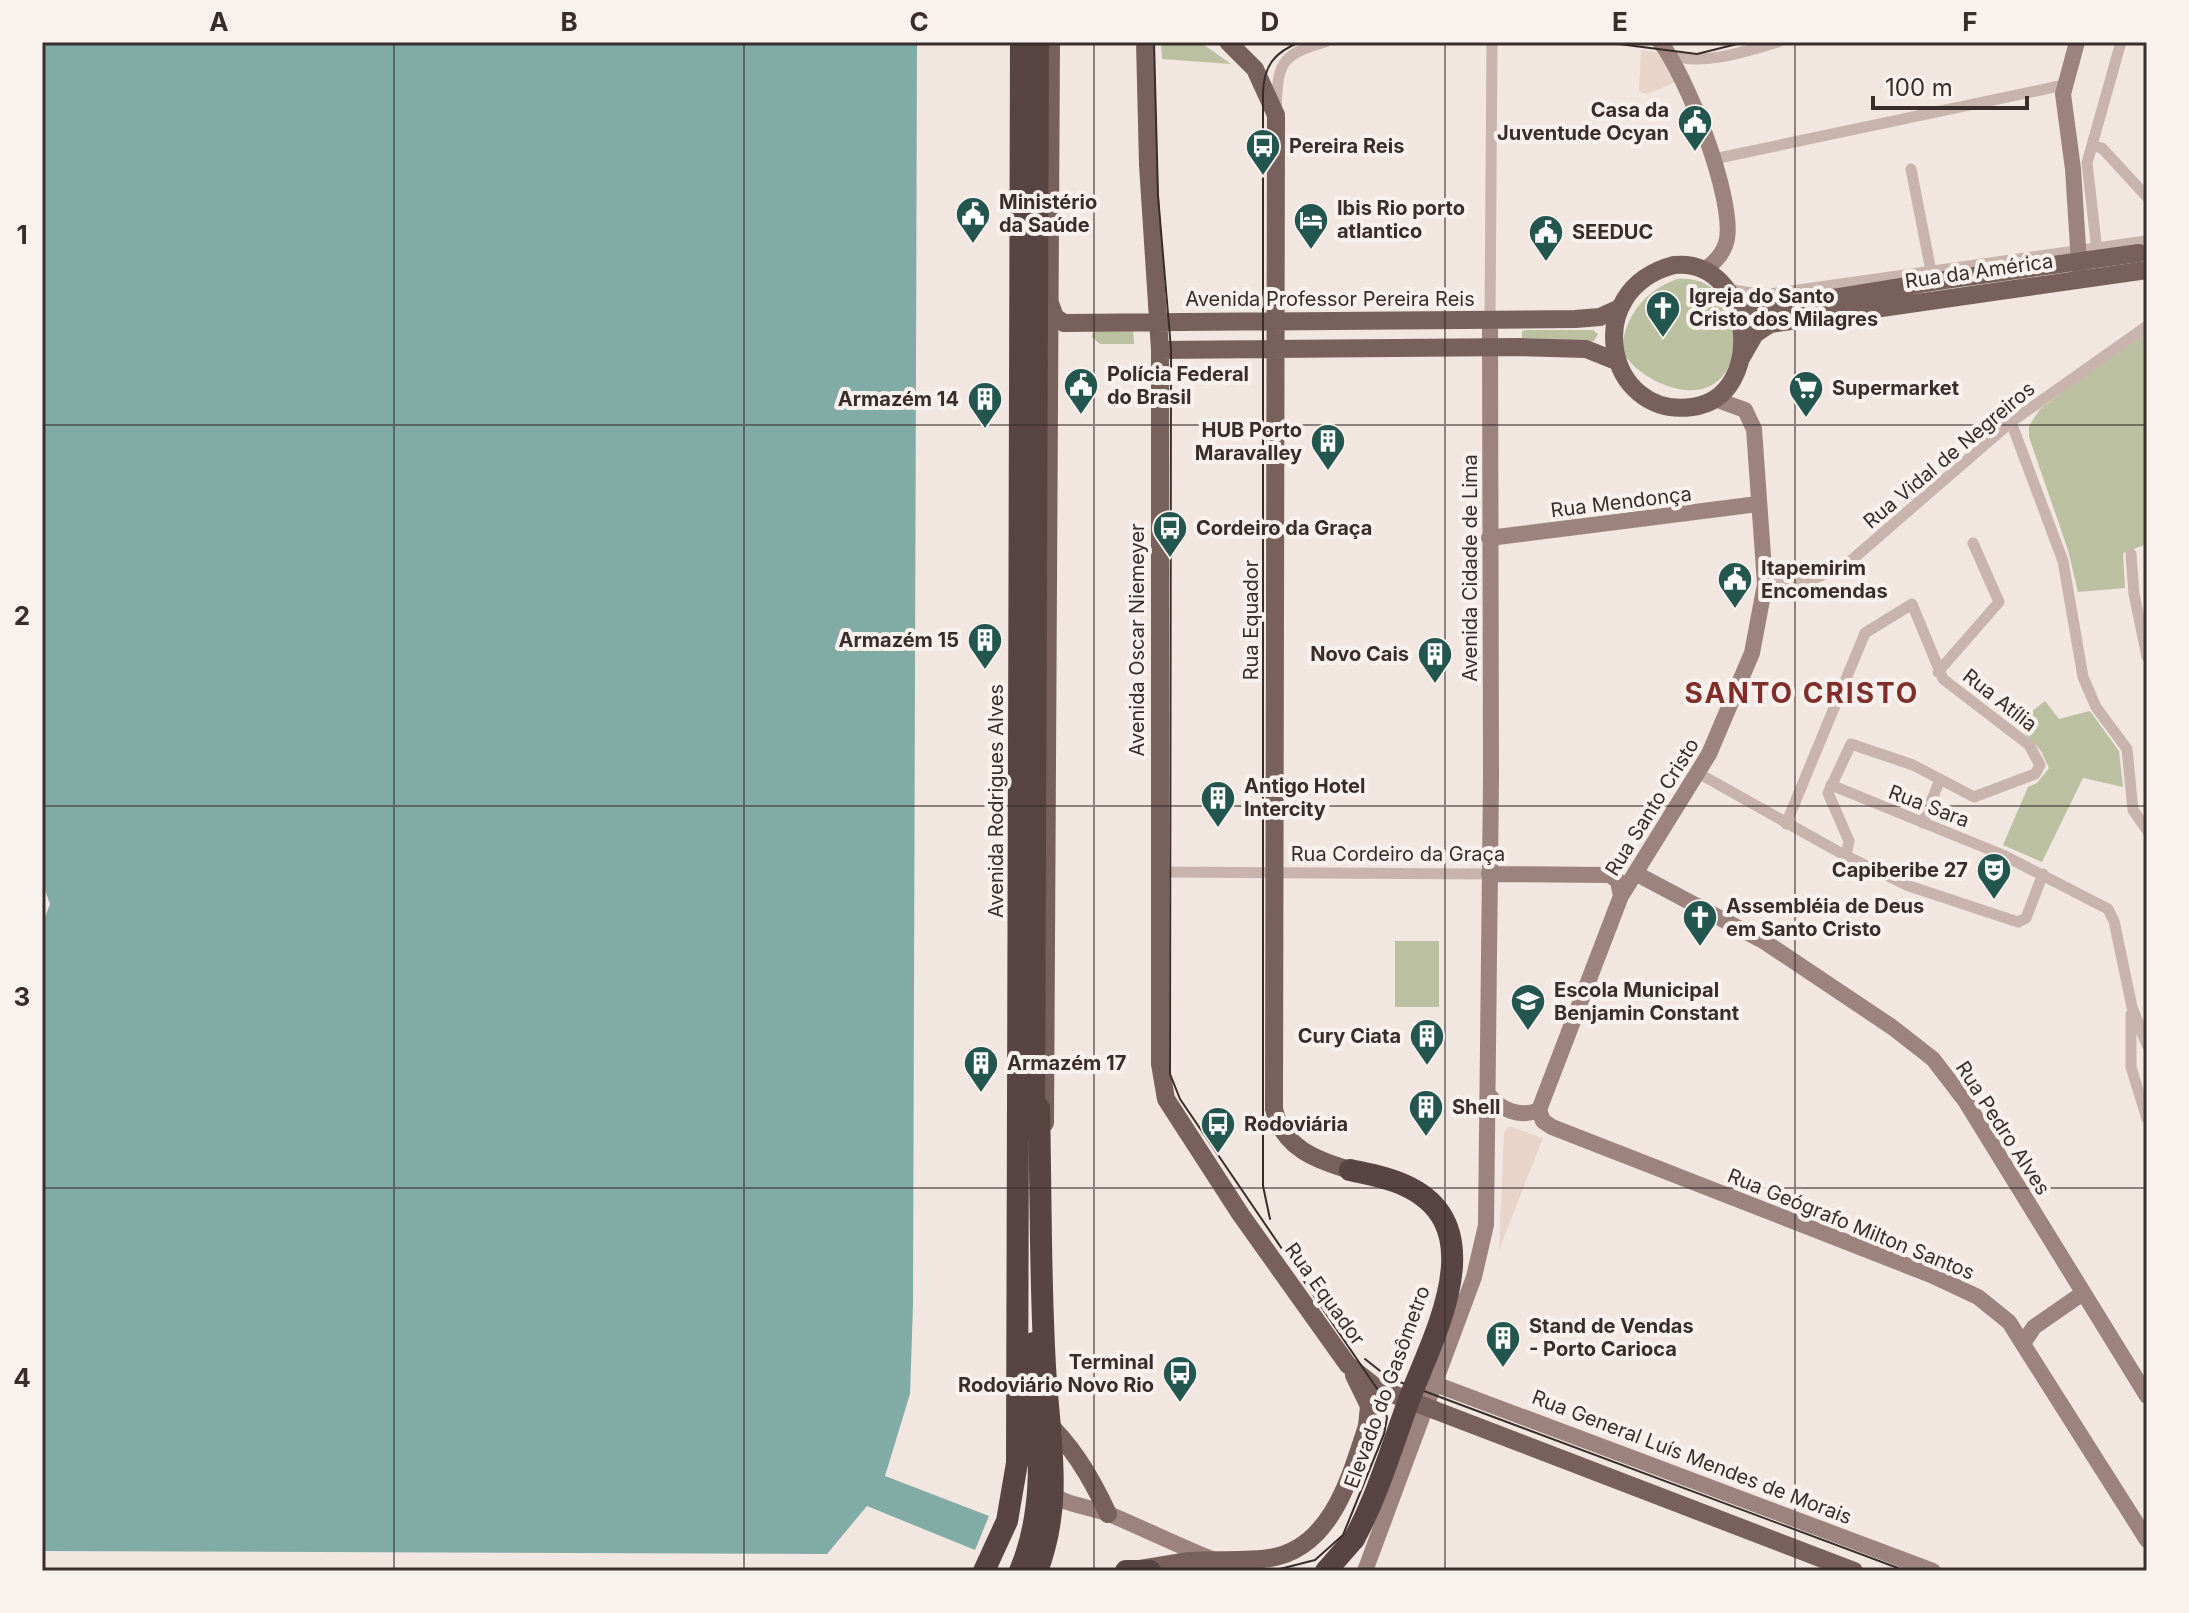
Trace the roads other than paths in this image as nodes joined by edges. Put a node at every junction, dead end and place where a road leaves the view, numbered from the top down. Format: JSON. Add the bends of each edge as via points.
{"nodes":[{"id":1,"x":1021,"y":42,"type":"edge"},
{"id":2,"x":1047,"y":42,"type":"edge"},
{"id":3,"x":1145,"y":42,"type":"edge"},
{"id":4,"x":1228,"y":42,"type":"edge"},
{"id":5,"x":1325,"y":42,"type":"edge"},
{"id":6,"x":1492,"y":42,"type":"edge"},
{"id":7,"x":1660,"y":42,"type":"edge"},
{"id":8,"x":1778,"y":42,"type":"edge"},
{"id":9,"x":2077,"y":42,"type":"edge"},
{"id":10,"x":2121,"y":42,"type":"edge"},
{"id":11,"x":1671,"y":56,"type":"junction"},
{"id":12,"x":2064,"y":85,"type":"junction"},
{"id":13,"x":1276,"y":115,"type":"junction"},
{"id":14,"x":2093,"y":146,"type":"junction"},
{"id":15,"x":1714,"y":159,"type":"junction"},
{"id":16,"x":1911,"y":169,"type":"dead end"},
{"id":17,"x":2147,"y":197,"type":"edge"},
{"id":18,"x":2097,"y":247,"type":"junction"},
{"id":19,"x":2076,"y":250,"type":"junction"},
{"id":20,"x":2145,"y":254,"type":"edge"},
{"id":21,"x":1706,"y":269,"type":"junction"},
{"id":22,"x":2102,"y":275,"type":"junction"},
{"id":23,"x":1935,"y":276,"type":"junction"},
{"id":24,"x":2080,"y":278,"type":"junction"},
{"id":25,"x":1728,"y":291,"type":"junction"},
{"id":26,"x":1050,"y":303,"type":"junction"},
{"id":27,"x":1620,"y":308,"type":"junction"},
{"id":28,"x":1275,"y":320,"type":"junction"},
{"id":29,"x":1159,"y":321,"type":"junction"},
{"id":30,"x":1490,"y":321,"type":"junction"},
{"id":31,"x":2147,"y":326,"type":"edge"},
{"id":32,"x":1490,"y":347,"type":"junction"},
{"id":33,"x":1275,"y":348,"type":"junction"},
{"id":34,"x":1160,"y":350,"type":"junction"},
{"id":35,"x":1740,"y":360,"type":"junction"},
{"id":36,"x":1616,"y":361,"type":"junction"},
{"id":37,"x":1715,"y":399,"type":"junction"},
{"id":38,"x":2011,"y":422,"type":"junction"},
{"id":39,"x":1758,"y":504,"type":"junction"},
{"id":40,"x":1489,"y":538,"type":"junction"},
{"id":41,"x":1973,"y":543,"type":"dead end"},
{"id":42,"x":2131,"y":554,"type":"dead end"},
{"id":43,"x":1765,"y":584,"type":"junction"},
{"id":44,"x":2147,"y":657,"type":"edge"},
{"id":45,"x":1938,"y":672,"type":"junction"},
{"id":46,"x":1698,"y":773,"type":"junction"},
{"id":47,"x":1940,"y":779,"type":"junction"},
{"id":48,"x":1831,"y":785,"type":"junction"},
{"id":49,"x":1923,"y":823,"type":"junction"},
{"id":50,"x":1786,"y":824,"type":"junction"},
{"id":51,"x":2147,"y":830,"type":"edge"},
{"id":52,"x":1846,"y":856,"type":"junction"},
{"id":53,"x":1159,"y":872,"type":"junction"},
{"id":54,"x":1273,"y":873,"type":"junction"},
{"id":55,"x":1635,"y":873,"type":"junction"},
{"id":56,"x":1489,"y":874,"type":"junction"},
{"id":57,"x":2043,"y":874,"type":"junction"},
{"id":58,"x":1621,"y":896,"type":"junction"},
{"id":59,"x":2132,"y":1007,"type":"junction"},
{"id":60,"x":1034,"y":1028,"type":"junction"},
{"id":61,"x":2147,"y":1045,"type":"edge"},
{"id":62,"x":1488,"y":1094,"type":"junction"},
{"id":63,"x":1539,"y":1110,"type":"junction"},
{"id":64,"x":2147,"y":1119,"type":"edge"},
{"id":65,"x":1350,"y":1170,"type":"joint"},
{"id":66,"x":1241,"y":1215,"type":"joint"},
{"id":67,"x":2083,"y":1293,"type":"junction"},
{"id":68,"x":2024,"y":1342,"type":"junction"},
{"id":69,"x":1348,"y":1365,"type":"junction"},
{"id":70,"x":2142,"y":1377,"type":"edge"},
{"id":71,"x":1435,"y":1384,"type":"junction"},
{"id":72,"x":2147,"y":1396,"type":"edge"},
{"id":73,"x":1426,"y":1408,"type":"junction"},
{"id":74,"x":1039,"y":1417,"type":"junction"},
{"id":75,"x":1040,"y":1453,"type":"junction"},
{"id":76,"x":1041,"y":1486,"type":"junction"},
{"id":77,"x":1108,"y":1514,"type":"junction"},
{"id":78,"x":2147,"y":1540,"type":"edge"},
{"id":79,"x":988,"y":1564,"type":"edge"},
{"id":80,"x":1026,"y":1570,"type":"edge"},
{"id":81,"x":1139,"y":1570,"type":"edge"},
{"id":82,"x":1243,"y":1571,"type":"edge"},
{"id":83,"x":1326,"y":1571,"type":"edge"},
{"id":84,"x":1365,"y":1571,"type":"edge"},
{"id":85,"x":1854,"y":1571,"type":"edge"},
{"id":86,"x":1933,"y":1571,"type":"edge"}],
"edges":[{"from":1,"to":79,"type":"highway","name":"Avenida Rodrigues Alves","via":[[1017,1463],[1007,1521]]},
{"from":2,"to":26,"type":"main road","name":"Avenida Rodrigues Alves"},
{"from":2,"to":60,"type":"highway","name":"Avenida Rodrigues Alves"},
{"from":3,"to":29,"type":"main road","name":"Avenida Oscar Niemeyer"},
{"from":4,"to":13,"type":"main road","name":"Rua Equador","via":[[1255,69]]},
{"from":5,"to":13,"type":"street","via":[[1283,61]]},
{"from":6,"to":30,"type":"street","name":"Avenida Cidade de Lima"},
{"from":7,"to":11,"type":"main road"},
{"from":8,"to":11,"type":"street","via":[[1717,58]]},
{"from":9,"to":12,"type":"main road"},
{"from":10,"to":14,"type":"street"},
{"from":11,"to":15,"type":"main road"},
{"from":12,"to":15,"type":"street"},
{"from":12,"to":19,"type":"main road"},
{"from":13,"to":28,"type":"main road","name":"Rua Equador"},
{"from":14,"to":17,"type":"street","via":[[2102,148]]},
{"from":14,"to":18,"type":"street","via":[[2086,170]]},
{"from":15,"to":21,"type":"main road","via":[[1727,238]]},
{"from":16,"to":23,"type":"street"},
{"from":18,"to":19,"type":"street"},
{"from":18,"to":20,"type":"street"},
{"from":18,"to":22,"type":"street"},
{"from":19,"to":23,"type":"street"},
{"from":19,"to":24,"type":"main road"},
{"from":20,"to":22,"type":"main road","name":"Rua da América"},
{"from":20,"to":23,"type":"main road","bridge":true},
{"from":21,"to":25,"type":"main road"},
{"from":21,"to":27,"type":"main road","via":[[1661,269]]},
{"from":22,"to":24,"type":"main road","name":"Rua da América"},
{"from":23,"to":25,"type":"main road","via":[[1777,307],[1751,306]]},
{"from":24,"to":35,"type":"main road","name":"Rua da América","via":[[1770,324],[1755,334]]},
{"from":25,"to":35,"type":"main road","via":[[1742,325]]},
{"from":26,"to":29,"type":"main road","name":"Avenida Professor Pereira Reis","via":[[1064,323]]},
{"from":26,"to":74,"type":"main road","name":"Avenida Rodrigues Alves","via":[[1044,1404]]},
{"from":27,"to":30,"type":"main road","name":"Avenida Professor Pereira Reis","via":[[1591,318]]},
{"from":27,"to":36,"type":"main road","via":[[1611,340]]},
{"from":28,"to":29,"type":"main road","name":"Avenida Professor Pereira Reis"},
{"from":28,"to":30,"type":"main road","name":"Avenida Professor Pereira Reis"},
{"from":28,"to":33,"type":"main road","name":"Rua Equador"},
{"from":29,"to":34,"type":"main road","name":"Avenida Oscar Niemeyer"},
{"from":30,"to":32,"type":"main road","name":"Avenida Cidade de Lima"},
{"from":31,"to":38,"type":"street","name":"Rua Vidal de Negreiros"},
{"from":32,"to":33,"type":"main road"},
{"from":32,"to":36,"type":"main road","via":[[1586,349]]},
{"from":32,"to":40,"type":"main road","name":"Avenida Cidade de Lima"},
{"from":33,"to":34,"type":"main road"},
{"from":33,"to":54,"type":"main road","name":"Rua Equador"},
{"from":34,"to":53,"type":"main road","name":"Avenida Oscar Niemeyer"},
{"from":35,"to":37,"type":"main road","via":[[1732,380]]},
{"from":36,"to":37,"type":"main road","via":[[1636,387],[1664,405],[1692,407]]},
{"from":37,"to":39,"type":"main road","name":"Rua Santo Cristo","via":[[1741,408],[1752,419]]},
{"from":38,"to":43,"type":"street","name":"Rua Vidal de Negreiros","via":[[1847,564],[1809,581]]},
{"from":38,"to":51,"type":"street","via":[[2063,561],[2083,677],[2096,707],[2127,749],[2133,810]]},
{"from":39,"to":40,"type":"main road","name":"Rua Mendonça"},
{"from":39,"to":43,"type":"main road","name":"Rua Santo Cristo"},
{"from":40,"to":56,"type":"main road","name":"Avenida Cidade de Lima"},
{"from":41,"to":45,"type":"street","via":[[1999,602]]},
{"from":42,"to":44,"type":"street"},
{"from":43,"to":46,"type":"main road","name":"Rua Santo Cristo","via":[[1744,675]]},
{"from":45,"to":47,"type":"street","name":"Rua Atília","via":[[2029,745],[2040,765],[2035,774],[1978,797]]},
{"from":45,"to":50,"type":"street","name":"Rua Atília","via":[[1912,604],[1865,633]]},
{"from":46,"to":50,"type":"street"},
{"from":46,"to":55,"type":"main road","name":"Rua Santo Cristo"},
{"from":47,"to":48,"type":"street","name":"Rua Atília","via":[[1853,743]]},
{"from":47,"to":49,"type":"street"},
{"from":48,"to":49,"type":"street","name":"Rua Sara"},
{"from":48,"to":52,"type":"street","via":[[1828,798],[1850,843]]},
{"from":49,"to":57,"type":"street","name":"Rua Sara"},
{"from":50,"to":52,"type":"street"},
{"from":52,"to":57,"type":"street","via":[[1909,886],[2020,922]]},
{"from":53,"to":54,"type":"street","name":"Rua Cordeiro da Graça"},
{"from":53,"to":66,"type":"main road","name":"Avenida Oscar Niemeyer","via":[[1162,1085]]},
{"from":54,"to":56,"type":"street","name":"Rua Cordeiro da Graça"},
{"from":54,"to":65,"type":"main road","name":"Rua Equador","via":[[1276,1115],[1285,1134],[1306,1154]]},
{"from":55,"to":58,"type":"main road","name":"Rua Santo Cristo"},
{"from":55,"to":67,"type":"main road","name":"Rua Pedro Alves","via":[[1765,942],[1933,1059],[1979,1122]]},
{"from":56,"to":58,"type":"main road","name":"Rua Cordeiro da Graça","via":[[1610,875],[1618,881]]},
{"from":56,"to":62,"type":"main road","name":"Avenida Cidade de Lima"},
{"from":57,"to":59,"type":"street","name":"Rua Sara","via":[[2102,904],[2112,915]]},
{"from":58,"to":63,"type":"main road","name":"Rua Santo Cristo"},
{"from":59,"to":61,"type":"street","name":"Rua Sara"},
{"from":59,"to":64,"type":"street","via":[[2129,1052]]},
{"from":60,"to":75,"type":"highway","name":"Avenida Rodrigues Alves","via":[[1034,1326]]},
{"from":60,"to":80,"type":"highway","bridge":true,"via":[[1044,1364],[1055,1501],[1050,1532]]},
{"from":62,"to":63,"type":"main road","name":"Rua Geógrafo Milton Santos","via":[[1509,1110]]},
{"from":62,"to":71,"type":"main road","name":"Avenida Cidade de Lima","via":[[1483,1242]]},
{"from":63,"to":68,"type":"main road","name":"Rua Geógrafo Milton Santos","via":[[1552,1127],[1955,1285],[1997,1311]]},
{"from":65,"to":83,"type":"highway","name":"Elevado do Gasômetro","bridge":true,"via":[[1395,1181],[1426,1200],[1448,1231],[1454,1262],[1438,1323],[1371,1501],[1354,1539]]},
{"from":66,"to":69,"type":"main road","name":"Rua Equador"},
{"from":67,"to":68,"type":"main road","via":[[2034,1327]]},
{"from":67,"to":70,"type":"main road","name":"Rua Pedro Alves"},
{"from":68,"to":78,"type":"main road","name":"Rua Geógrafo Milton Santos"},
{"from":69,"to":73,"type":"main road","name":"Rua Equador","via":[[1377,1388]]},
{"from":69,"to":81,"type":"main road","bridge":true,"via":[[1366,1397],[1367,1426],[1334,1510],[1319,1531],[1302,1546],[1268,1558],[1189,1561]]},
{"from":70,"to":72,"type":"main road","name":"Rua Pedro Alves"},
{"from":71,"to":73,"type":"main road","name":"Avenida Cidade de Lima"},
{"from":71,"to":86,"type":"main road","name":"Rua General Luís Mendes de Morais"},
{"from":73,"to":84,"type":"main road","name":"Avenida Cidade de Lima"},
{"from":73,"to":85,"type":"main road"},
{"from":74,"to":75,"type":"main road","name":"Avenida Rodrigues Alves"},
{"from":74,"to":77,"type":"main road","via":[[1058,1433]]},
{"from":75,"to":76,"type":"highway","name":"Avenida Rodrigues Alves"},
{"from":76,"to":77,"type":"main road","via":[[1064,1502]]},
{"from":76,"to":80,"type":"highway","name":"Avenida Rodrigues Alves"},
{"from":77,"to":82,"type":"main road"}]}
